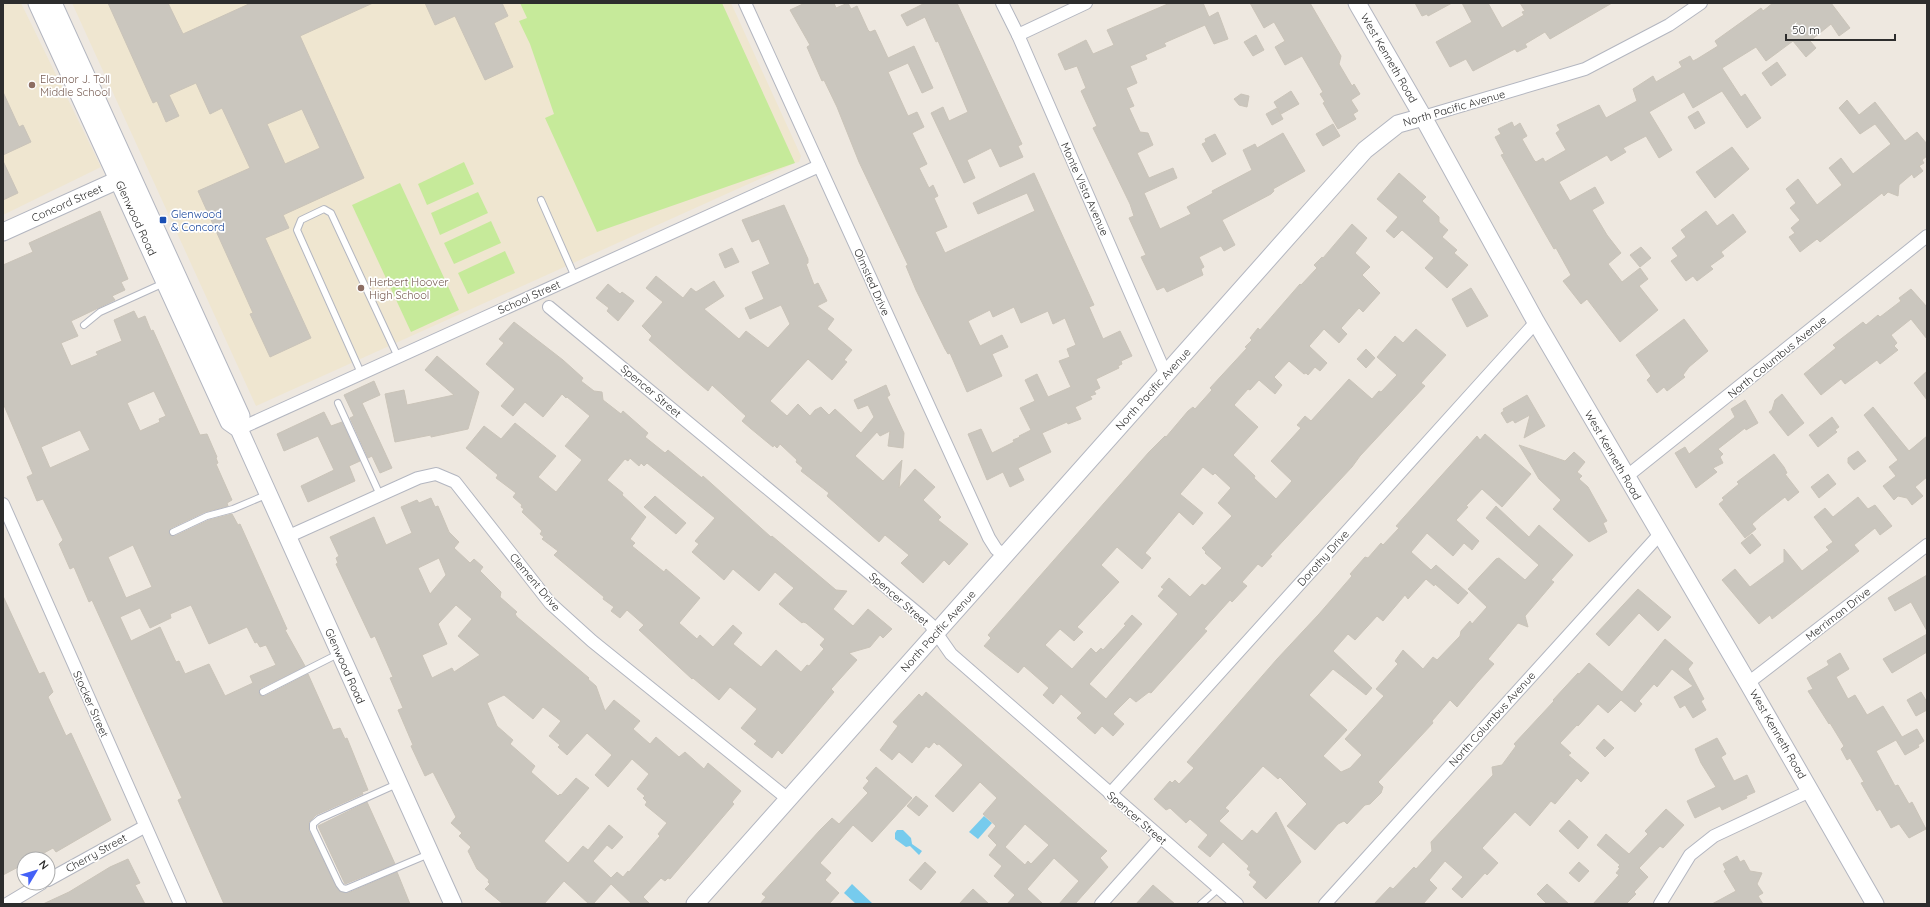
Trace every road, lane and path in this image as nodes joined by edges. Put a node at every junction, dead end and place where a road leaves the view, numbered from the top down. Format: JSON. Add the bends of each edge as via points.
{"nodes":[{"id":1,"x":37,"y":3,"type":"edge"},
{"id":2,"x":53,"y":3,"type":"edge"},
{"id":3,"x":745,"y":3,"type":"edge"},
{"id":4,"x":1002,"y":3,"type":"edge"},
{"id":5,"x":1086,"y":3,"type":"edge"},
{"id":6,"x":1357,"y":3,"type":"edge"},
{"id":7,"x":1700,"y":3,"type":"edge"},
{"id":8,"x":1018,"y":35,"type":"junction"},
{"id":9,"x":1424,"y":117,"type":"junction"},
{"id":10,"x":819,"y":166,"type":"junction"},
{"id":11,"x":124,"y":177,"type":"junction"},
{"id":12,"x":540,"y":200,"type":"dead end"},
{"id":13,"x":3,"y":232,"type":"edge"},
{"id":14,"x":1927,"y":236,"type":"edge"},
{"id":15,"x":574,"y":277,"type":"junction"},
{"id":16,"x":165,"y":282,"type":"junction"},
{"id":17,"x":549,"y":307,"type":"dead end"},
{"id":18,"x":1536,"y":322,"type":"junction"},
{"id":19,"x":84,"y":325,"type":"dead end"},
{"id":20,"x":398,"y":357,"type":"junction"},
{"id":21,"x":361,"y":373,"type":"junction"},
{"id":22,"x":1166,"y":375,"type":"junction"},
{"id":23,"x":338,"y":403,"type":"dead end"},
{"id":24,"x":239,"y":429,"type":"junction"},
{"id":25,"x":1626,"y":477,"type":"junction"},
{"id":26,"x":268,"y":494,"type":"junction"},
{"id":27,"x":380,"y":495,"type":"junction"},
{"id":28,"x":3,"y":504,"type":"edge"},
{"id":29,"x":173,"y":532,"type":"dead end"},
{"id":30,"x":1660,"y":534,"type":"junction"},
{"id":31,"x":287,"y":538,"type":"junction"},
{"id":32,"x":1927,"y":545,"type":"edge"},
{"id":33,"x":1005,"y":556,"type":"junction"},
{"id":34,"x":936,"y":633,"type":"junction"},
{"id":35,"x":340,"y":654,"type":"junction"},
{"id":36,"x":1748,"y":683,"type":"junction"},
{"id":37,"x":263,"y":692,"type":"dead end"},
{"id":38,"x":398,"y":783,"type":"junction"},
{"id":39,"x":1810,"y":792,"type":"junction"},
{"id":40,"x":1110,"y":794,"type":"junction"},
{"id":41,"x":788,"y":799,"type":"junction"},
{"id":42,"x":144,"y":827,"type":"junction"},
{"id":43,"x":1160,"y":838,"type":"junction"},
{"id":44,"x":430,"y":854,"type":"junction"},
{"id":45,"x":56,"y":876,"type":"edge"},
{"id":46,"x":1219,"y":888,"type":"junction"},
{"id":47,"x":29,"y":891,"type":"edge"},
{"id":48,"x":7,"y":904,"type":"edge"},
{"id":49,"x":180,"y":904,"type":"edge"},
{"id":50,"x":452,"y":904,"type":"edge"},
{"id":51,"x":695,"y":904,"type":"edge"},
{"id":52,"x":1101,"y":904,"type":"edge"},
{"id":53,"x":1201,"y":904,"type":"edge"},
{"id":54,"x":1237,"y":904,"type":"edge"},
{"id":55,"x":1325,"y":904,"type":"edge"},
{"id":56,"x":1660,"y":904,"type":"edge"},
{"id":57,"x":1875,"y":904,"type":"edge"}],
"edges":[{"from":1,"to":11,"type":"street","name":"Glenwood Road"},
{"from":2,"to":11,"type":"street","name":"Glenwood Road"},
{"from":3,"to":10,"type":"street","name":"Olmsted Drive"},
{"from":4,"to":8,"type":"street","name":"Monte Vista Avenue"},
{"from":5,"to":8,"type":"street"},
{"from":6,"to":9,"type":"street","name":"West Kenneth Road"},
{"from":7,"to":9,"type":"street","name":"North Pacific Avenue","via":[[1669,25],[1585,69]]},
{"from":8,"to":22,"type":"street","name":"Monte Vista Avenue"},
{"from":9,"to":18,"type":"street","name":"West Kenneth Road"},
{"from":9,"to":22,"type":"street","name":"North Pacific Avenue","via":[[1398,124],[1365,150]]},
{"from":10,"to":15,"type":"street","name":"School Street"},
{"from":10,"to":33,"type":"street","name":"Olmsted Drive","via":[[988,538]]},
{"from":11,"to":13,"type":"street","name":"Concord Street"},
{"from":11,"to":16,"type":"street","name":"Glenwood Road"},
{"from":11,"to":24,"type":"street","name":"Glenwood Road","via":[[241,416]]},
{"from":12,"to":15,"type":"lane"},
{"from":14,"to":25,"type":"street","name":"North Columbus Avenue"},
{"from":15,"to":20,"type":"street","name":"School Street"},
{"from":16,"to":19,"type":"lane","via":[[100,312]]},
{"from":16,"to":24,"type":"street","name":"Glenwood Road","via":[[229,422]]},
{"from":17,"to":34,"type":"street","name":"Spencer Street","via":[[921,616]]},
{"from":18,"to":25,"type":"street","name":"West Kenneth Road"},
{"from":18,"to":40,"type":"street","name":"Dorothy Drive"},
{"from":20,"to":21,"type":"street","name":"School Street"},
{"from":20,"to":21,"type":"lane","via":[[331,213],[324,209],[301,220],[297,230]]},
{"from":21,"to":24,"type":"street","name":"School Street"},
{"from":22,"to":33,"type":"street","name":"North Pacific Avenue"},
{"from":23,"to":27,"type":"lane"},
{"from":24,"to":26,"type":"street","name":"Glenwood Road"},
{"from":25,"to":30,"type":"street","name":"West Kenneth Road"},
{"from":26,"to":29,"type":"lane","via":[[233,509],[206,516]]},
{"from":26,"to":31,"type":"street","name":"Glenwood Road"},
{"from":27,"to":31,"type":"street","name":"Clement Drive"},
{"from":27,"to":41,"type":"street","name":"Clement Drive","via":[[418,478],[436,474],[455,482],[550,603],[592,641]]},
{"from":28,"to":42,"type":"street","name":"Stocker Street"},
{"from":30,"to":36,"type":"street","name":"West Kenneth Road"},
{"from":30,"to":55,"type":"street","name":"North Columbus Avenue"},
{"from":31,"to":35,"type":"street","name":"Glenwood Road"},
{"from":32,"to":36,"type":"street","name":"Merriman Drive"},
{"from":33,"to":34,"type":"street","name":"North Pacific Avenue"},
{"from":34,"to":40,"type":"street","name":"Spencer Street","via":[[951,654]]},
{"from":34,"to":41,"type":"street","name":"North Pacific Avenue"},
{"from":35,"to":37,"type":"lane"},
{"from":35,"to":38,"type":"street","name":"Glenwood Road"},
{"from":36,"to":39,"type":"street","name":"West Kenneth Road"},
{"from":38,"to":44,"type":"street","name":"Glenwood Road"},
{"from":38,"to":44,"type":"lane","via":[[319,819],[313,824],[313,829],[342,888],[346,889]]},
{"from":39,"to":56,"type":"street","via":[[1714,836],[1690,855]]},
{"from":39,"to":57,"type":"street","name":"West Kenneth Road"},
{"from":40,"to":43,"type":"street","name":"Spencer Street"},
{"from":41,"to":51,"type":"street","name":"North Pacific Avenue"},
{"from":42,"to":45,"type":"street","name":"Cherry Street"},
{"from":42,"to":49,"type":"street","name":"Stocker Street"},
{"from":43,"to":46,"type":"street","name":"Spencer Street"},
{"from":43,"to":52,"type":"street"},
{"from":44,"to":50,"type":"street","name":"Glenwood Road"},
{"from":46,"to":53,"type":"lane"},
{"from":46,"to":54,"type":"street","name":"Spencer Street"},
{"from":47,"to":48,"type":"street"}]}
